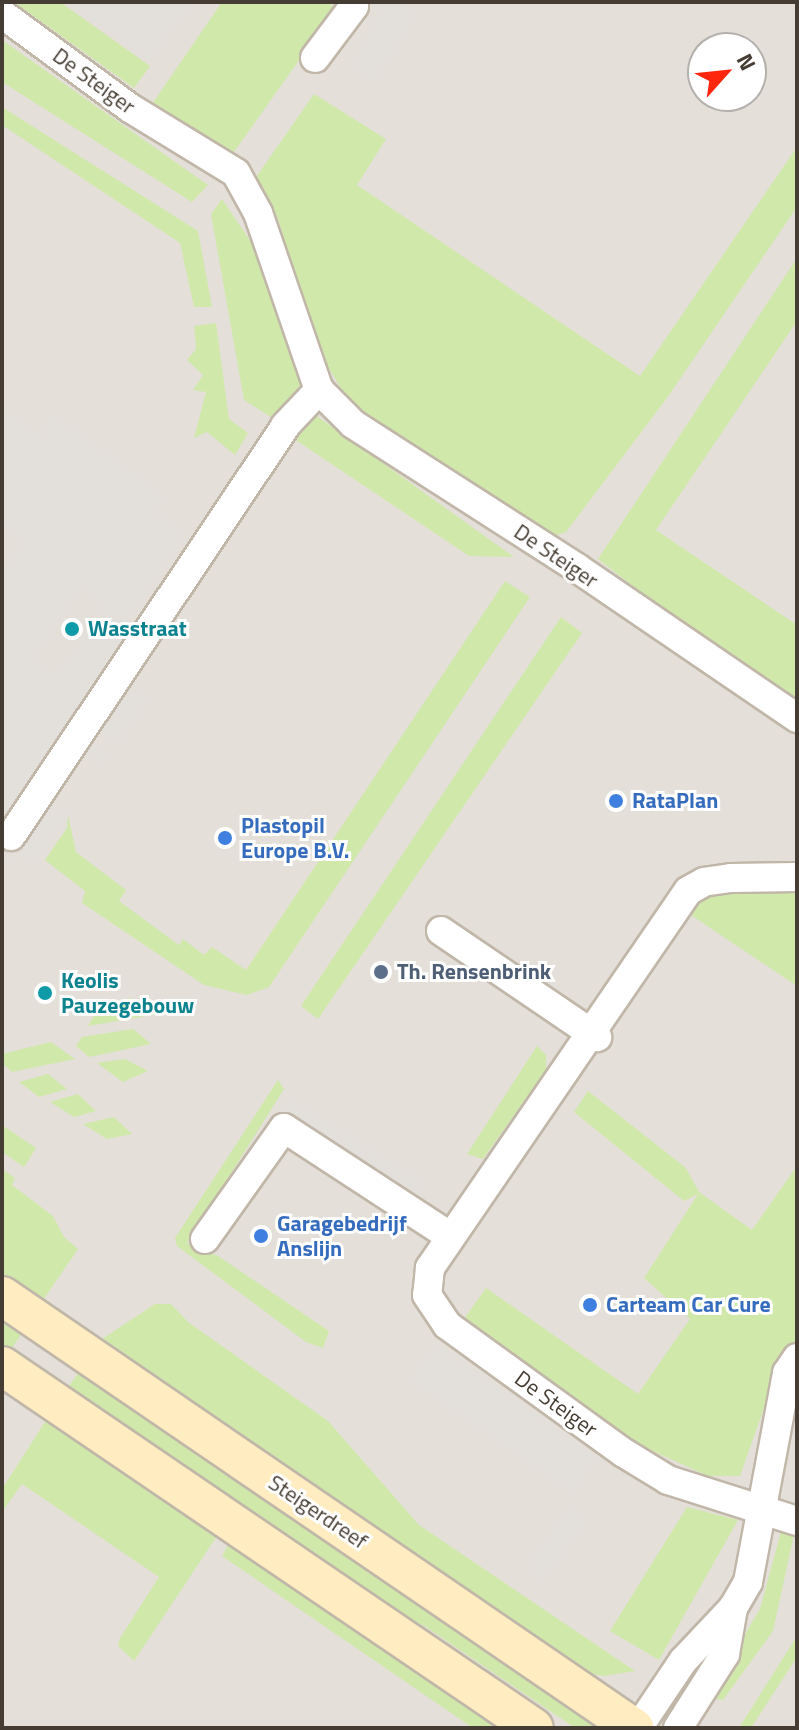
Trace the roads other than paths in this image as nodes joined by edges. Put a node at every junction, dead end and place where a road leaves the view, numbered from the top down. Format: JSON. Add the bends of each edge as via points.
{"nodes":[{"id":1,"x":352,"y":2,"type":"edge"},
{"id":2,"x":2,"y":14,"type":"edge"},
{"id":3,"x":315,"y":58,"type":"dead end"},
{"id":4,"x":319,"y":390,"type":"junction"},
{"id":5,"x":797,"y":718,"type":"edge"},
{"id":6,"x":11,"y":836,"type":"dead end"},
{"id":7,"x":797,"y":877,"type":"edge"},
{"id":8,"x":441,"y":931,"type":"dead end"},
{"id":9,"x":595,"y":1035,"type":"junction"},
{"id":10,"x":451,"y":1237,"type":"junction"},
{"id":11,"x":205,"y":1239,"type":"dead end"},
{"id":12,"x":3,"y":1297,"type":"edge"},
{"id":13,"x":797,"y":1358,"type":"edge"},
{"id":14,"x":2,"y":1366,"type":"edge"},
{"id":15,"x":763,"y":1509,"type":"junction"},
{"id":16,"x":797,"y":1521,"type":"edge"},
{"id":17,"x":733,"y":1608,"type":"junction"},
{"id":18,"x":534,"y":1728,"type":"edge"},
{"id":19,"x":636,"y":1728,"type":"edge"},
{"id":20,"x":678,"y":1728,"type":"edge"}],
"edges":[{"from":1,"to":3,"type":"street"},
{"from":2,"to":4,"type":"street","name":"De Steiger","via":[[130,108],[236,173],[258,213]]},
{"from":4,"to":5,"type":"street","name":"De Steiger","via":[[353,424]]},
{"from":4,"to":6,"type":"street","via":[[285,426]]},
{"from":7,"to":9,"type":"street","name":"De Steiger","via":[[731,878],[688,891]]},
{"from":8,"to":9,"type":"street"},
{"from":9,"to":10,"type":"street","name":"De Steiger"},
{"from":10,"to":11,"type":"street","via":[[284,1128]]},
{"from":10,"to":15,"type":"street","name":"De Steiger","via":[[430,1268],[427,1295],[447,1325],[668,1480]]},
{"from":12,"to":19,"type":"main road","name":"Steigerdreef"},
{"from":13,"to":15,"type":"street","via":[[787,1373]]},
{"from":14,"to":18,"type":"main road"},
{"from":15,"to":16,"type":"street","name":"De Steiger"},
{"from":15,"to":17,"type":"street","via":[[748,1582]]},
{"from":17,"to":19,"type":"street","via":[[700,1641]]},
{"from":17,"to":20,"type":"street","via":[[725,1654]]}]}
